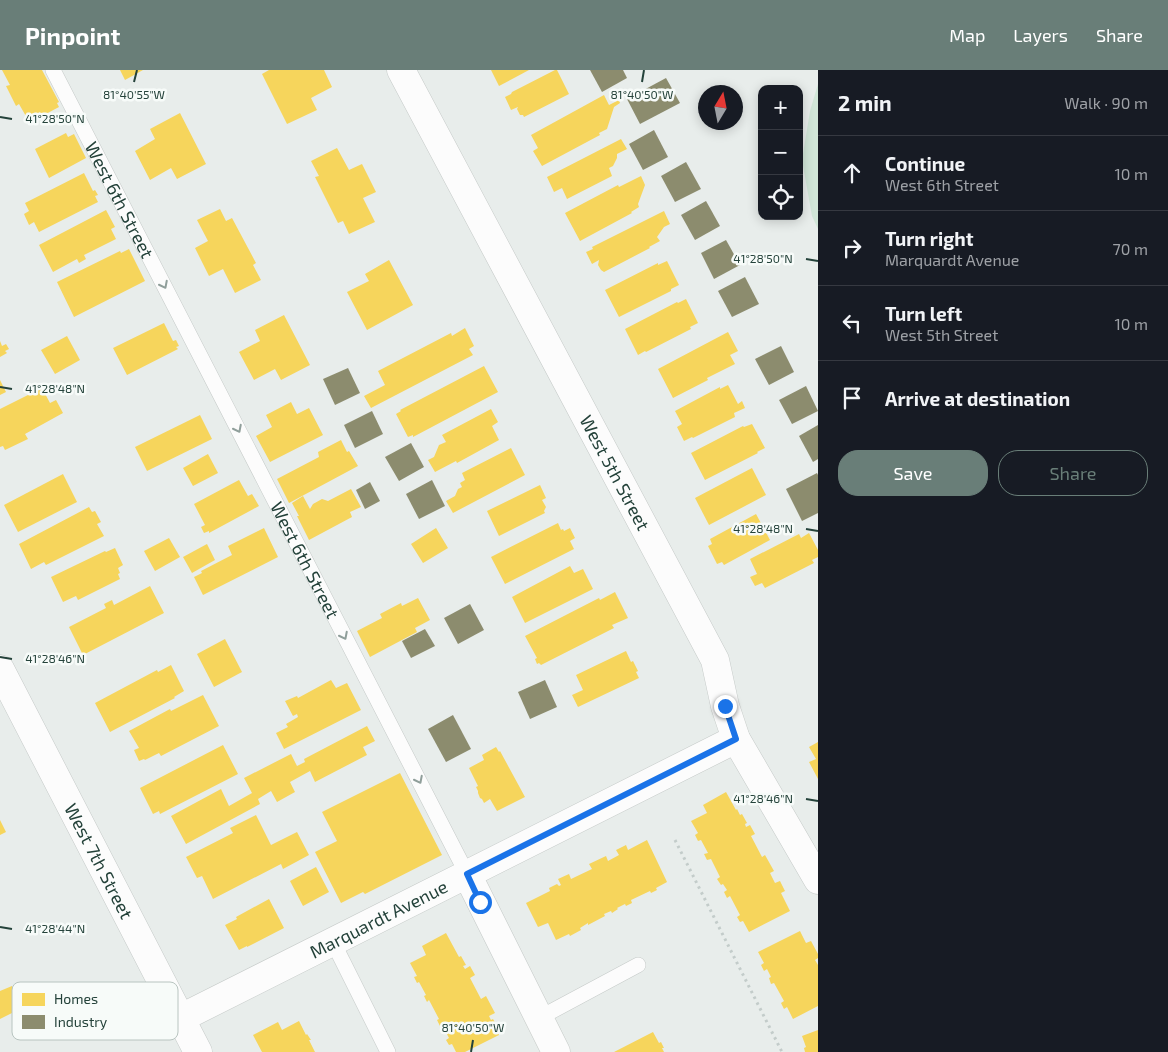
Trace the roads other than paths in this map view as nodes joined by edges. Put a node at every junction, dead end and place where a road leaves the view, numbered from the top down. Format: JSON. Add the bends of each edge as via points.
{"nodes":[{"id":1,"x":54,"y":70,"type":"edge"},
{"id":2,"x":401,"y":70,"type":"edge"},
{"id":3,"x":0,"y":669,"type":"edge"},
{"id":4,"x":736,"y":739,"type":"junction"},
{"id":5,"x":467,"y":874,"type":"junction"},
{"id":6,"x":818,"y":880,"type":"edge"},
{"id":7,"x":332,"y":942,"type":"junction"},
{"id":8,"x":638,"y":965,"type":"dead end"},
{"id":9,"x":162,"y":982,"type":"edge"},
{"id":10,"x":178,"y":1012,"type":"edge"},
{"id":11,"x":181,"y":1018,"type":"junction"},
{"id":12,"x":538,"y":1018,"type":"junction"},
{"id":13,"x":198,"y":1052,"type":"edge"},
{"id":14,"x":388,"y":1052,"type":"edge"},
{"id":15,"x":556,"y":1052,"type":"edge"}],
"edges":[{"from":1,"to":5,"type":"lane","name":"West 6th Street","one_way":true},
{"from":2,"to":4,"type":"street","name":"West 5th Street","via":[[714,660]]},
{"from":3,"to":9,"type":"street","name":"West 7th Street"},
{"from":4,"to":5,"type":"street","name":"Marquardt Avenue"},
{"from":4,"to":6,"type":"street","name":"West 5th Street"},
{"from":5,"to":7,"type":"street","name":"Marquardt Avenue"},
{"from":5,"to":12,"type":"street","name":"West 6th Street"},
{"from":7,"to":11,"type":"street","name":"Marquardt Avenue"},
{"from":7,"to":14,"type":"lane"},
{"from":8,"to":12,"type":"lane"},
{"from":10,"to":11,"type":"street","name":"West 7th Street"},
{"from":11,"to":13,"type":"street","name":"West 7th Street"},
{"from":12,"to":15,"type":"street","name":"West 6th Street"}]}
